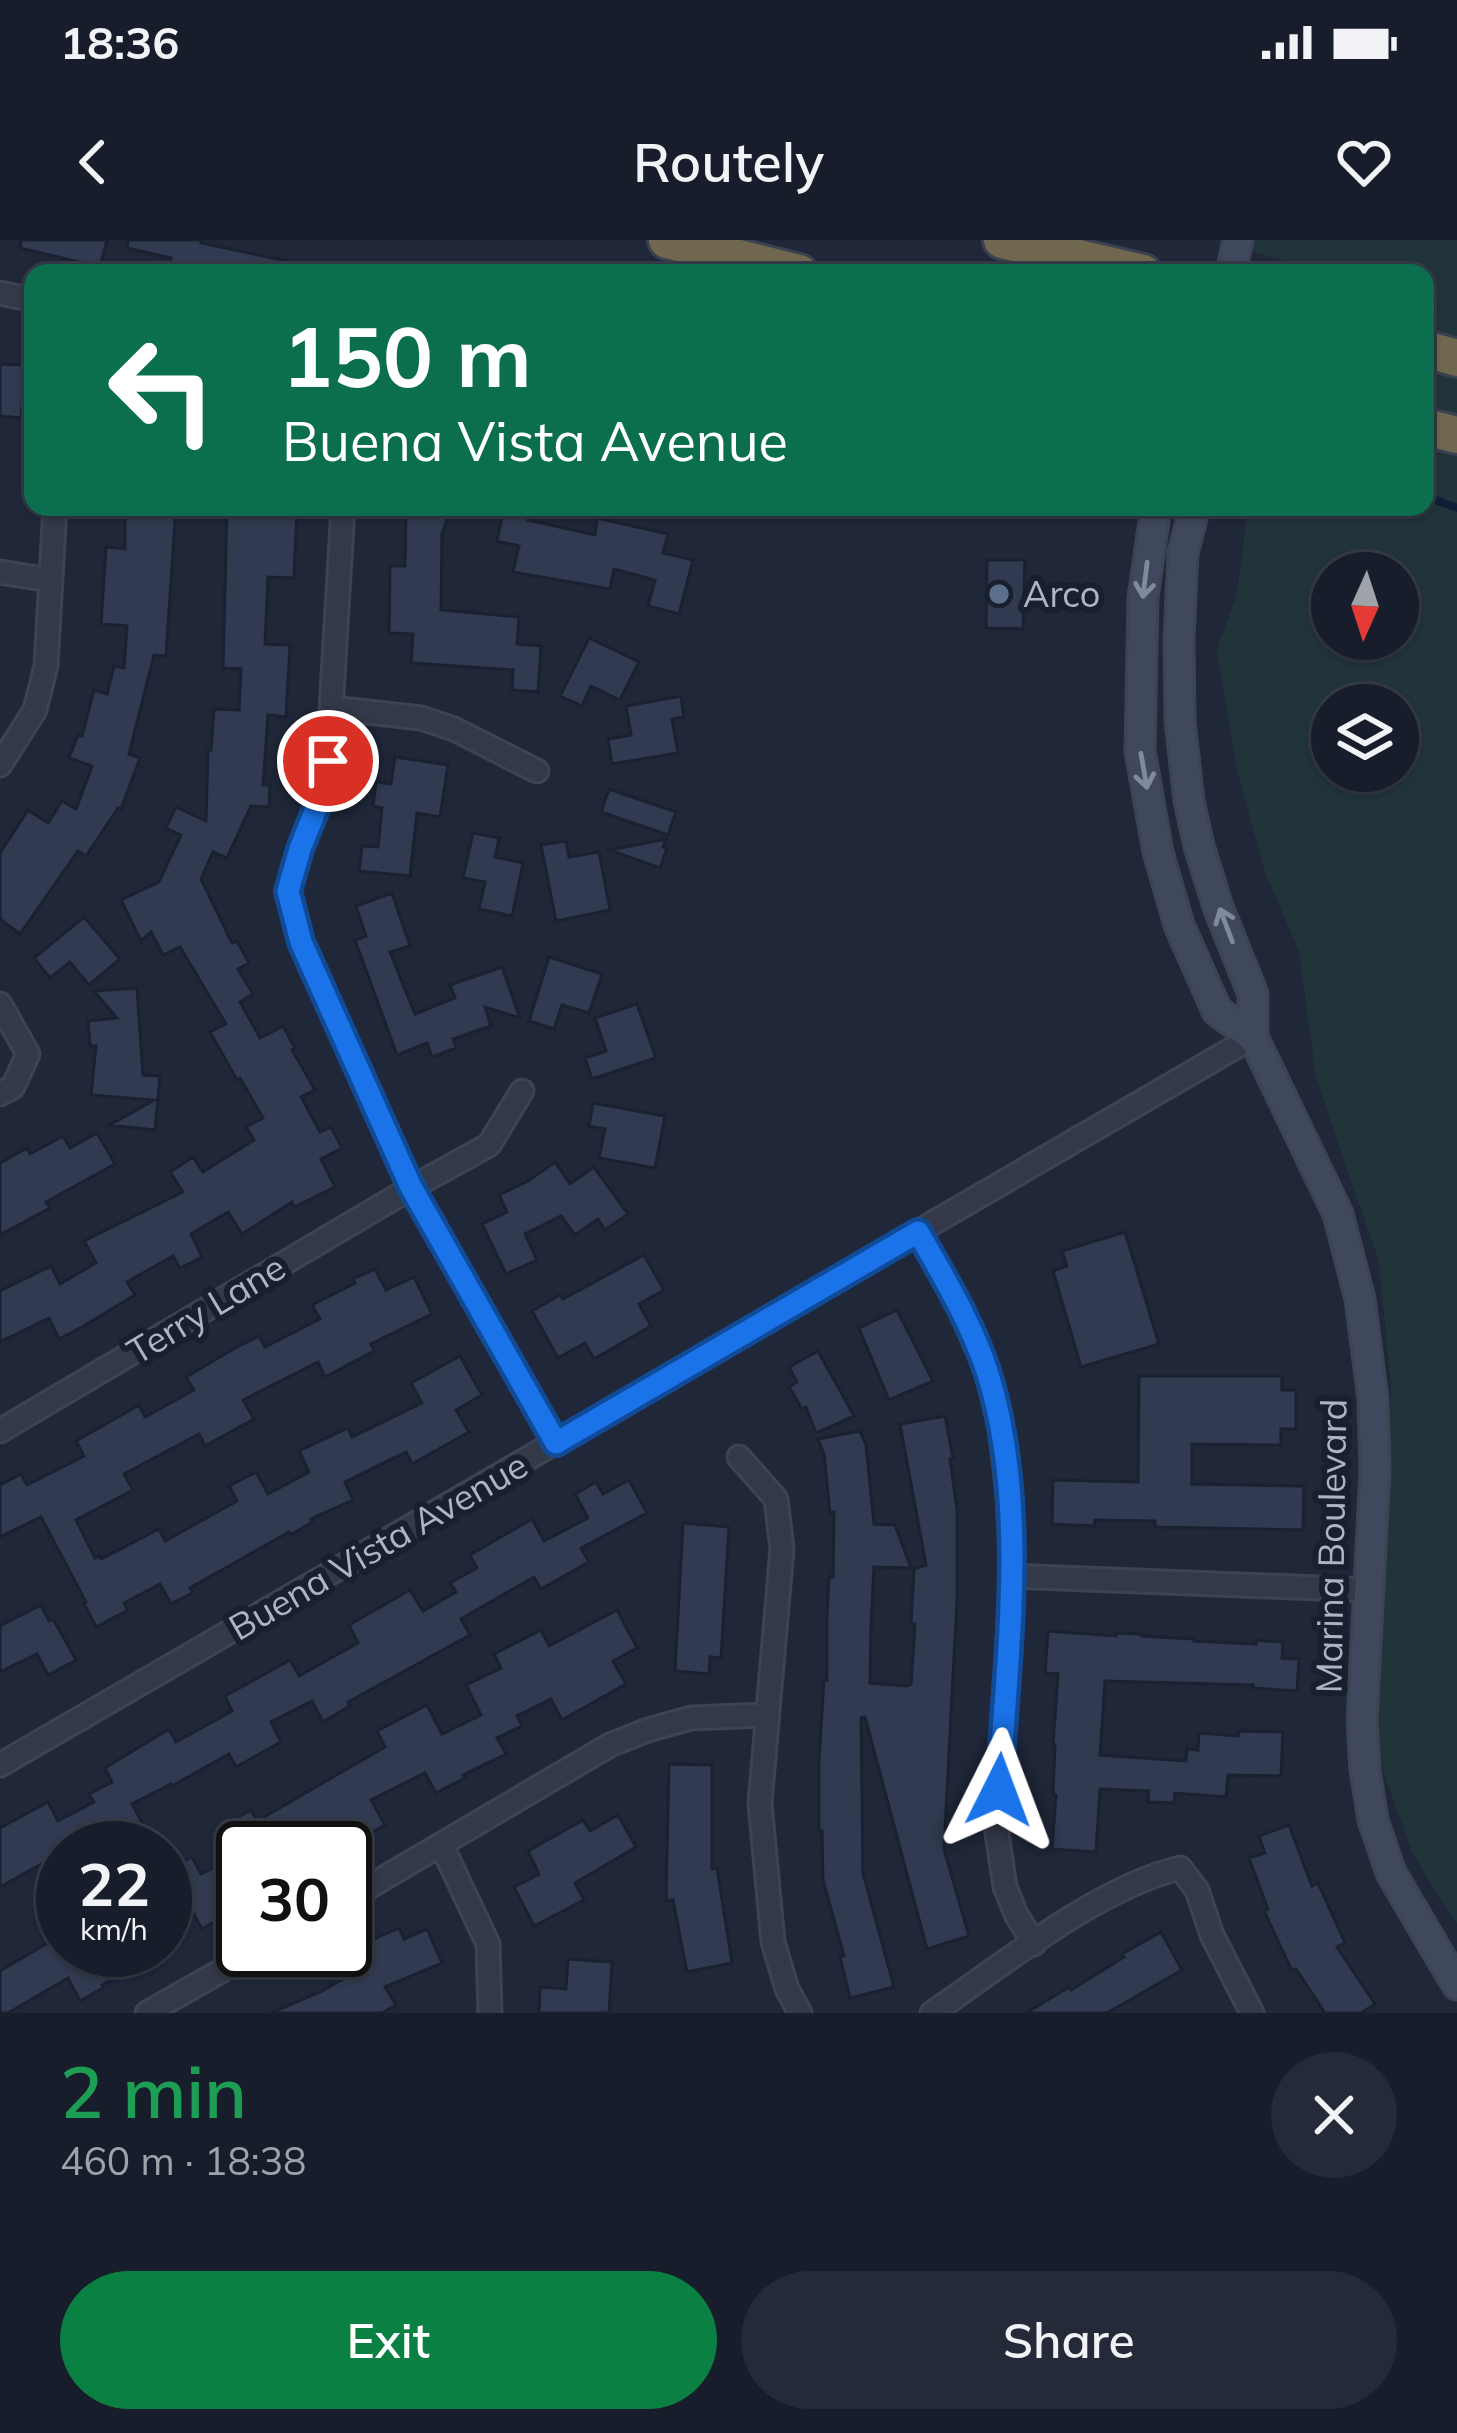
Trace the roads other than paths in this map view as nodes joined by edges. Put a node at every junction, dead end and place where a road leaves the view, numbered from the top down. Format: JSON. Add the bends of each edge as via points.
{"nodes":[{"id":1,"x":667,"y":240,"type":"edge"},
{"id":2,"x":1002,"y":240,"type":"edge"},
{"id":3,"x":763,"y":264,"type":"edge"},
{"id":4,"x":1105,"y":264,"type":"edge"},
{"id":5,"x":54,"y":516,"type":"edge"},
{"id":6,"x":343,"y":516,"type":"edge"},
{"id":7,"x":1155,"y":516,"type":"edge"},
{"id":8,"x":1193,"y":516,"type":"edge"},
{"id":9,"x":0,"y":572,"type":"edge"},
{"id":10,"x":50,"y":580,"type":"junction"},
{"id":11,"x":1140,"y":655,"type":"junction"},
{"id":12,"x":332,"y":707,"type":"junction"},
{"id":13,"x":1180,"y":722,"type":"junction"},
{"id":14,"x":0,"y":764,"type":"edge"},
{"id":15,"x":537,"y":771,"type":"dead end"},
{"id":16,"x":0,"y":1004,"type":"edge"},
{"id":17,"x":1252,"y":1037,"type":"junction"},
{"id":18,"x":522,"y":1091,"type":"dead end"},
{"id":19,"x":0,"y":1094,"type":"edge"},
{"id":20,"x":411,"y":1187,"type":"junction"},
{"id":21,"x":918,"y":1232,"type":"junction"},
{"id":22,"x":0,"y":1431,"type":"edge"},
{"id":23,"x":556,"y":1443,"type":"junction"},
{"id":24,"x":739,"y":1457,"type":"dead end"},
{"id":25,"x":1012,"y":1576,"type":"junction"},
{"id":26,"x":1370,"y":1590,"type":"junction"},
{"id":27,"x":766,"y":1715,"type":"junction"},
{"id":28,"x":0,"y":1765,"type":"edge"},
{"id":29,"x":442,"y":1846,"type":"junction"},
{"id":30,"x":372,"y":1886,"type":"edge"},
{"id":31,"x":1034,"y":1944,"type":"junction"},
{"id":32,"x":216,"y":1974,"type":"edge"},
{"id":33,"x":1457,"y":1985,"type":"edge"},
{"id":34,"x":147,"y":2013,"type":"edge"},
{"id":35,"x":490,"y":2013,"type":"edge"},
{"id":36,"x":800,"y":2013,"type":"edge"},
{"id":37,"x":932,"y":2013,"type":"edge"},
{"id":38,"x":1252,"y":2013,"type":"edge"}],
"edges":[{"from":1,"to":3,"type":"highway"},
{"from":2,"to":4,"type":"highway"},
{"from":5,"to":10,"type":"street"},
{"from":6,"to":12,"type":"street"},
{"from":7,"to":11,"type":"street","name":"Marina Boulevard","one_way":true},
{"from":8,"to":13,"type":"street","name":"Marina Boulevard","via":[[1180,587]]},
{"from":9,"to":10,"type":"street"},
{"from":10,"to":14,"type":"street","via":[[35,710]]},
{"from":11,"to":13,"type":"street","via":[[1158,658]]},
{"from":11,"to":17,"type":"street","name":"Marina Boulevard","one_way":true,"via":[[1140,751],[1170,895],[1216,1011]]},
{"from":12,"to":15,"type":"street","via":[[421,718]]},
{"from":12,"to":20,"type":"street","via":[[320,799],[288,891],[301,942]]},
{"from":17,"to":13,"type":"street","name":"Marina Boulevard","one_way":true,"via":[[1252,994],[1198,846]]},
{"from":16,"to":19,"type":"street","via":[[28,1054],[13,1087]]},
{"from":17,"to":21,"type":"street","name":"Buena Vista Avenue"},
{"from":17,"to":26,"type":"street","name":"Marina Boulevard","via":[[1338,1214],[1360,1299],[1373,1399]]},
{"from":18,"to":20,"type":"street","name":"Terry Lane","via":[[489,1145]]},
{"from":20,"to":22,"type":"street","name":"Terry Lane"},
{"from":20,"to":23,"type":"street"},
{"from":21,"to":23,"type":"street","name":"Buena Vista Avenue"},
{"from":21,"to":25,"type":"street","via":[[986,1369],[1000,1426]]},
{"from":23,"to":28,"type":"street","name":"Buena Vista Avenue"},
{"from":24,"to":27,"type":"street","via":[[776,1499],[782,1549]]},
{"from":25,"to":26,"type":"street"},
{"from":25,"to":31,"type":"street","via":[[997,1833],[1005,1887]]},
{"from":26,"to":33,"type":"street","name":"Marina Boulevard","via":[[1362,1721],[1373,1820],[1390,1873]]},
{"from":27,"to":29,"type":"street","via":[[691,1718],[610,1745]]},
{"from":27,"to":36,"type":"street","via":[[760,1803],[773,1942]]},
{"from":29,"to":30,"type":"street"},
{"from":29,"to":35,"type":"street","via":[[488,1944]]},
{"from":31,"to":37,"type":"street"},
{"from":31,"to":38,"type":"street","via":[[1148,1876],[1180,1868]]},
{"from":32,"to":34,"type":"street"}]}
